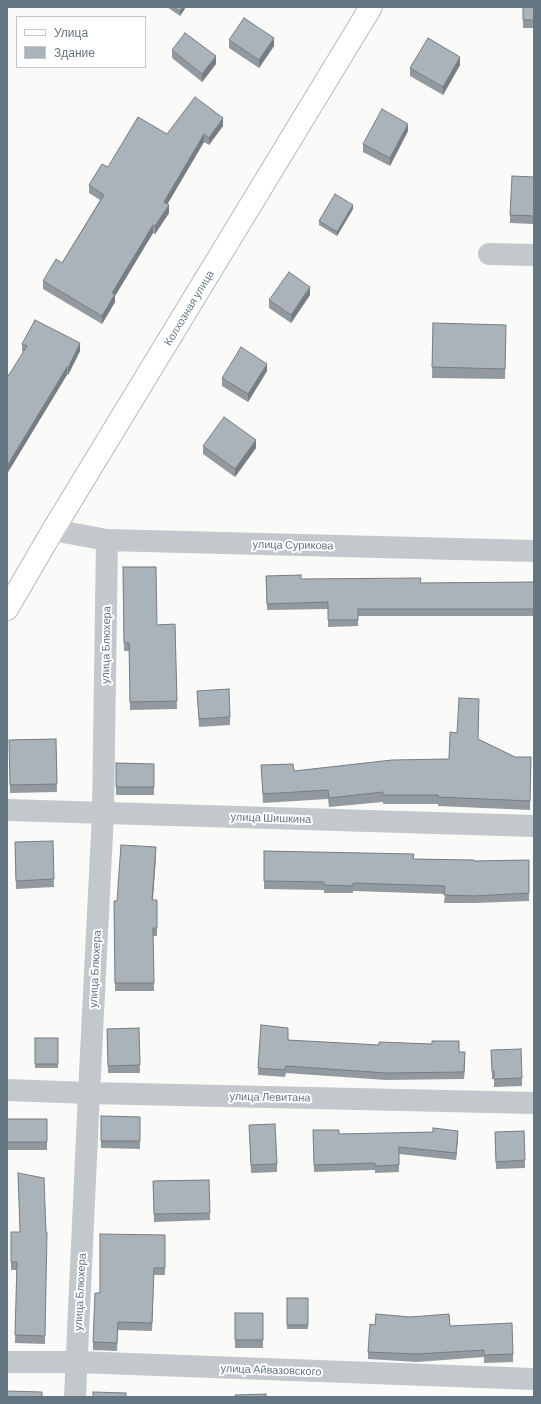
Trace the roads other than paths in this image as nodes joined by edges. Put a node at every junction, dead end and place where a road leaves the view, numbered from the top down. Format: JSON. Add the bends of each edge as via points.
{"nodes":[{"id":1,"x":371,"y":7,"type":"edge"},
{"id":2,"x":489,"y":254,"type":"dead end"},
{"id":3,"x":534,"y":255,"type":"edge"},
{"id":4,"x":53,"y":530,"type":"junction"},
{"id":5,"x":107,"y":540,"type":"junction"},
{"id":6,"x":534,"y":551,"type":"edge"},
{"id":7,"x":7,"y":609,"type":"edge"},
{"id":8,"x":7,"y":810,"type":"edge"},
{"id":9,"x":103,"y":813,"type":"junction"},
{"id":10,"x":534,"y":826,"type":"edge"},
{"id":11,"x":7,"y":1090,"type":"edge"},
{"id":12,"x":89,"y":1093,"type":"junction"},
{"id":13,"x":534,"y":1103,"type":"edge"},
{"id":14,"x":7,"y":1362,"type":"edge"},
{"id":15,"x":77,"y":1362,"type":"junction"},
{"id":16,"x":534,"y":1379,"type":"edge"},
{"id":17,"x":75,"y":1397,"type":"edge"}],
"edges":[{"from":1,"to":4,"type":"main road","name":"Колхозная улица"},
{"from":2,"to":3,"type":"street"},
{"from":4,"to":5,"type":"street","name":"улица Сурикова"},
{"from":4,"to":7,"type":"main road","name":"Колхозная улица"},
{"from":5,"to":6,"type":"street","name":"улица Сурикова"},
{"from":5,"to":9,"type":"street","name":"улица Блюхера"},
{"from":8,"to":9,"type":"street","name":"улица Шишкина"},
{"from":9,"to":10,"type":"street","name":"улица Шишкина"},
{"from":9,"to":12,"type":"street","name":"улица Блюхера"},
{"from":11,"to":12,"type":"street","name":"улица Левитана"},
{"from":12,"to":13,"type":"street","name":"улица Левитана"},
{"from":12,"to":15,"type":"street","name":"улица Блюхера"},
{"from":14,"to":15,"type":"street","name":"улица Айвазовского"},
{"from":15,"to":16,"type":"street","name":"улица Айвазовского"},
{"from":15,"to":17,"type":"street","name":"улица Блюхера"}]}
